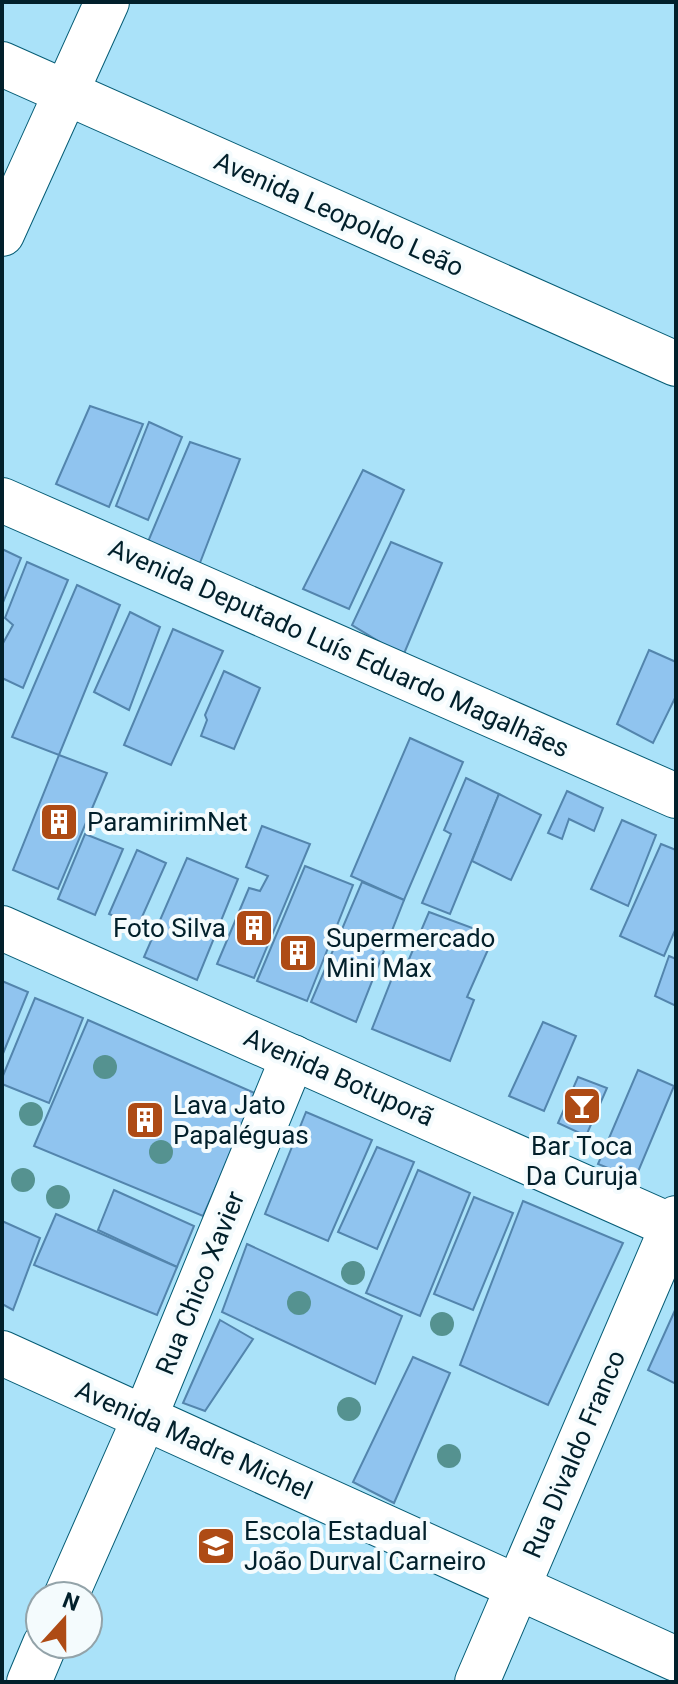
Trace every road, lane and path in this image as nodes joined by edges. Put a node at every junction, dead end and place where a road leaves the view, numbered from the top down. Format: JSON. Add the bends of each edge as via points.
{"nodes":[{"id":1,"x":107,"y":2,"type":"edge"},
{"id":2,"x":2,"y":64,"type":"edge"},
{"id":3,"x":67,"y":92,"type":"junction"},
{"id":4,"x":2,"y":234,"type":"edge"},
{"id":5,"x":676,"y":364,"type":"edge"},
{"id":6,"x":2,"y":500,"type":"edge"},
{"id":7,"x":676,"y":796,"type":"edge"},
{"id":8,"x":2,"y":928,"type":"edge"},
{"id":9,"x":293,"y":1057,"type":"junction"},
{"id":10,"x":675,"y":1224,"type":"edge"},
{"id":11,"x":2,"y":1353,"type":"edge"},
{"id":12,"x":145,"y":1417,"type":"junction"},
{"id":13,"x":73,"y":1580,"type":"edge"},
{"id":14,"x":516,"y":1587,"type":"junction"},
{"id":15,"x":676,"y":1659,"type":"edge"},
{"id":16,"x":38,"y":1660,"type":"edge"},
{"id":17,"x":29,"y":1682,"type":"edge"},
{"id":18,"x":477,"y":1682,"type":"edge"}],
"edges":[{"from":1,"to":3,"type":"street"},
{"from":2,"to":3,"type":"street","name":"Avenida Leopoldo Leão"},
{"from":3,"to":4,"type":"street"},
{"from":3,"to":5,"type":"street","name":"Avenida Leopoldo Leão"},
{"from":6,"to":7,"type":"street","name":"Avenida Deputado Luís Eduardo Magalhães"},
{"from":8,"to":9,"type":"street","name":"Avenida Botuporã"},
{"from":9,"to":10,"type":"street","name":"Avenida Botuporã"},
{"from":9,"to":12,"type":"street","name":"Rua Chico Xavier"},
{"from":10,"to":14,"type":"street","name":"Rua Divaldo Franco"},
{"from":11,"to":12,"type":"street","name":"Avenida Madre Michel"},
{"from":12,"to":13,"type":"street","name":"Rua Chico Xavier"},
{"from":12,"to":14,"type":"street","name":"Avenida Madre Michel"},
{"from":14,"to":15,"type":"street","name":"Avenida Madre Michel"},
{"from":14,"to":18,"type":"street","name":"Rua Divaldo Franco"},
{"from":16,"to":17,"type":"street"}]}
